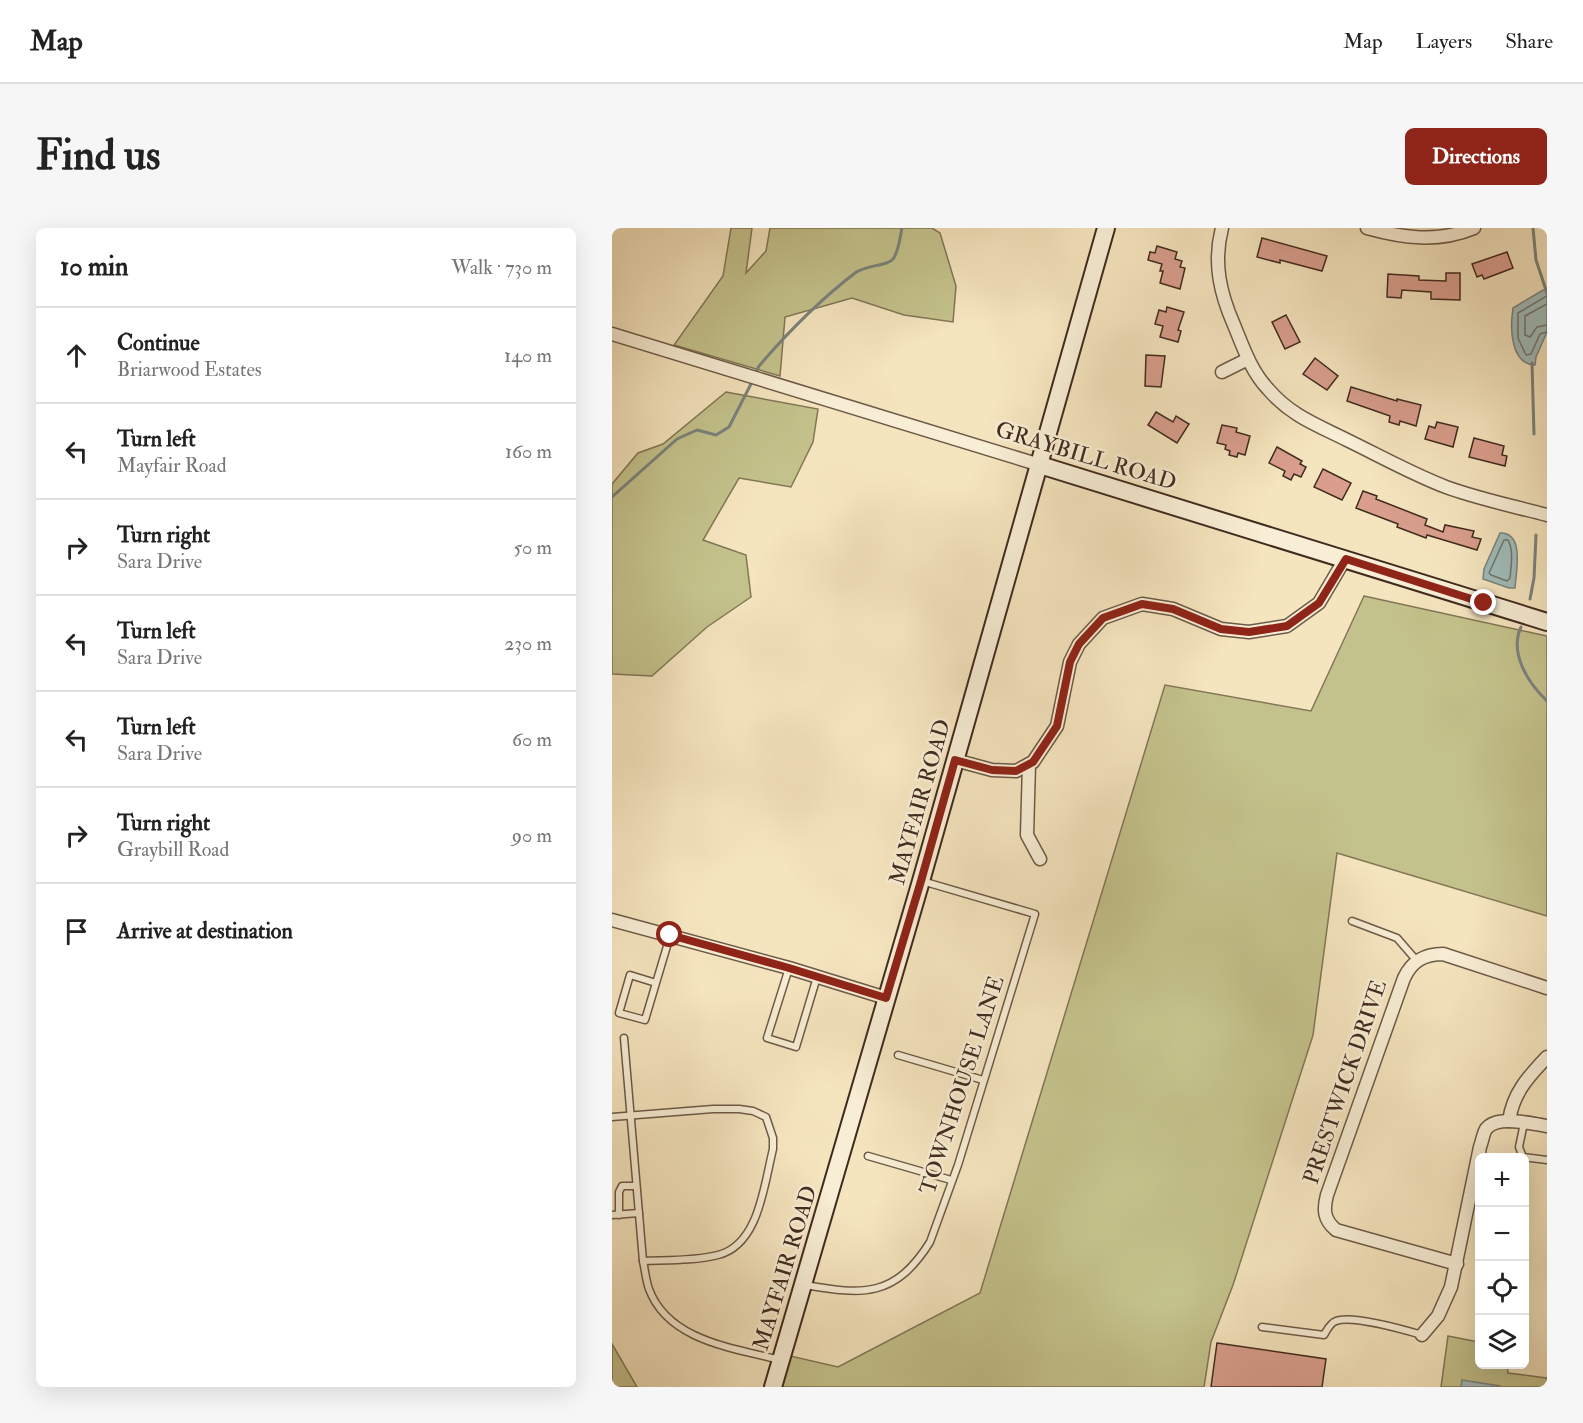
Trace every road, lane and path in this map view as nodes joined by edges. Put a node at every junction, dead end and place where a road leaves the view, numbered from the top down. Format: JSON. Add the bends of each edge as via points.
{"nodes":[{"id":1,"x":1106,"y":228,"type":"edge"},
{"id":2,"x":1222,"y":228,"type":"edge"},
{"id":3,"x":1367,"y":228,"type":"edge"},
{"id":4,"x":1474,"y":228,"type":"edge"},
{"id":5,"x":612,"y":334,"type":"edge"},
{"id":6,"x":1248,"y":359,"type":"junction"},
{"id":7,"x":1222,"y":372,"type":"dead end"},
{"id":8,"x":1040,"y":465,"type":"junction"},
{"id":9,"x":1547,"y":515,"type":"edge"},
{"id":10,"x":1346,"y":559,"type":"junction"},
{"id":11,"x":1547,"y":622,"type":"edge"},
{"id":12,"x":955,"y":760,"type":"junction"},
{"id":13,"x":1029,"y":764,"type":"junction"},
{"id":14,"x":1040,"y":860,"type":"dead end"},
{"id":15,"x":921,"y":881,"type":"junction"},
{"id":16,"x":612,"y":920,"type":"edge"},
{"id":17,"x":1352,"y":921,"type":"dead end"},
{"id":18,"x":670,"y":935,"type":"junction"},
{"id":19,"x":1417,"y":961,"type":"junction"},
{"id":20,"x":789,"y":968,"type":"junction"},
{"id":21,"x":817,"y":977,"type":"junction"},
{"id":22,"x":656,"y":983,"type":"junction"},
{"id":23,"x":1547,"y":988,"type":"edge"},
{"id":24,"x":886,"y":998,"type":"junction"},
{"id":25,"x":624,"y":1038,"type":"dead end"},
{"id":26,"x":898,"y":1055,"type":"dead end"},
{"id":27,"x":1547,"y":1057,"type":"edge"},
{"id":28,"x":983,"y":1080,"type":"junction"},
{"id":29,"x":631,"y":1115,"type":"junction"},
{"id":30,"x":612,"y":1117,"type":"edge"},
{"id":31,"x":1509,"y":1121,"type":"junction"},
{"id":32,"x":1524,"y":1123,"type":"junction"},
{"id":33,"x":1547,"y":1126,"type":"edge"},
{"id":34,"x":868,"y":1156,"type":"dead end"},
{"id":35,"x":1547,"y":1160,"type":"edge"},
{"id":36,"x":951,"y":1180,"type":"junction"},
{"id":37,"x":636,"y":1186,"type":"junction"},
{"id":38,"x":639,"y":1213,"type":"junction"},
{"id":39,"x":616,"y":1215,"type":"edge"},
{"id":40,"x":643,"y":1262,"type":"junction"},
{"id":41,"x":1457,"y":1264,"type":"junction"},
{"id":42,"x":804,"y":1285,"type":"junction"},
{"id":43,"x":1262,"y":1327,"type":"dead end"},
{"id":44,"x":1422,"y":1335,"type":"joint"},
{"id":45,"x":781,"y":1360,"type":"junction"},
{"id":46,"x":773,"y":1387,"type":"edge"}],
"edges":[{"from":1,"to":8,"type":"street","name":"MAYFAIR ROAD"},
{"from":2,"to":6,"type":"street","via":[[1219,285]]},
{"from":3,"to":4,"type":"street","via":[[1422,238],[1449,236]]},
{"from":5,"to":8,"type":"street","name":"GRAYBILL ROAD"},
{"from":6,"to":7,"type":"street"},
{"from":6,"to":9,"type":"street","via":[[1262,382],[1284,405],[1317,427],[1446,487]]},
{"from":8,"to":10,"type":"street","name":"GRAYBILL ROAD"},
{"from":8,"to":12,"type":"street","name":"MAYFAIR ROAD"},
{"from":10,"to":11,"type":"street","name":"GRAYBILL ROAD"},
{"from":10,"to":13,"type":"street","via":[[1319,603],[1287,626],[1249,632],[1221,629],[1173,609],[1142,604],[1103,618],[1079,644],[1070,662],[1057,726]]},
{"from":12,"to":13,"type":"street","via":[[992,770],[1016,771]]},
{"from":12,"to":15,"type":"street","name":"MAYFAIR ROAD"},
{"from":13,"to":14,"type":"street","via":[[1027,835]]},
{"from":15,"to":24,"type":"street","name":"MAYFAIR ROAD"},
{"from":15,"to":28,"type":"lane","name":"TOWNHOUSE LANE","via":[[1035,914]]},
{"from":16,"to":18,"type":"street"},
{"from":17,"to":19,"type":"lane","via":[[1397,938]]},
{"from":18,"to":20,"type":"street"},
{"from":18,"to":22,"type":"lane"},
{"from":19,"to":23,"type":"street","via":[[1431,954],[1454,956]]},
{"from":19,"to":41,"type":"street","name":"PRESTWICK DRIVE","via":[[1404,978],[1324,1210],[1329,1224],[1345,1233]]},
{"from":20,"to":21,"type":"street"},
{"from":20,"to":21,"type":"lane","via":[[767,1038],[796,1047]]},
{"from":21,"to":24,"type":"street"},
{"from":22,"to":22,"type":"lane","via":[[645,1020],[619,1012],[630,975]]},
{"from":24,"to":42,"type":"street","name":"MAYFAIR ROAD"},
{"from":25,"to":29,"type":"lane"},
{"from":26,"to":28,"type":"lane"},
{"from":27,"to":31,"type":"street","via":[[1516,1095]]},
{"from":28,"to":36,"type":"lane","name":"TOWNHOUSE LANE"},
{"from":29,"to":30,"type":"lane"},
{"from":29,"to":37,"type":"lane"},
{"from":29,"to":40,"type":"lane","via":[[720,1109],[753,1111],[766,1117],[773,1149],[751,1228],[737,1246],[716,1256]]},
{"from":31,"to":32,"type":"street"},
{"from":31,"to":41,"type":"street","via":[[1490,1125],[1484,1132]]},
{"from":32,"to":33,"type":"street"},
{"from":32,"to":35,"type":"lane","via":[[1519,1147],[1523,1157]]},
{"from":34,"to":36,"type":"lane"},
{"from":36,"to":42,"type":"lane","name":"TOWNHOUSE LANE","via":[[930,1242],[898,1278],[858,1293]]},
{"from":37,"to":38,"type":"lane"},
{"from":37,"to":39,"type":"lane","via":[[622,1186]]},
{"from":38,"to":39,"type":"lane"},
{"from":38,"to":40,"type":"lane"},
{"from":40,"to":45,"type":"lane","via":[[649,1289],[678,1326],[705,1340]]},
{"from":41,"to":44,"type":"street","via":[[1444,1307]]},
{"from":42,"to":45,"type":"street","name":"MAYFAIR ROAD"},
{"from":43,"to":44,"type":"lane","via":[[1324,1335],[1336,1321],[1350,1320]]},
{"from":45,"to":46,"type":"street","name":"MAYFAIR ROAD"}]}
